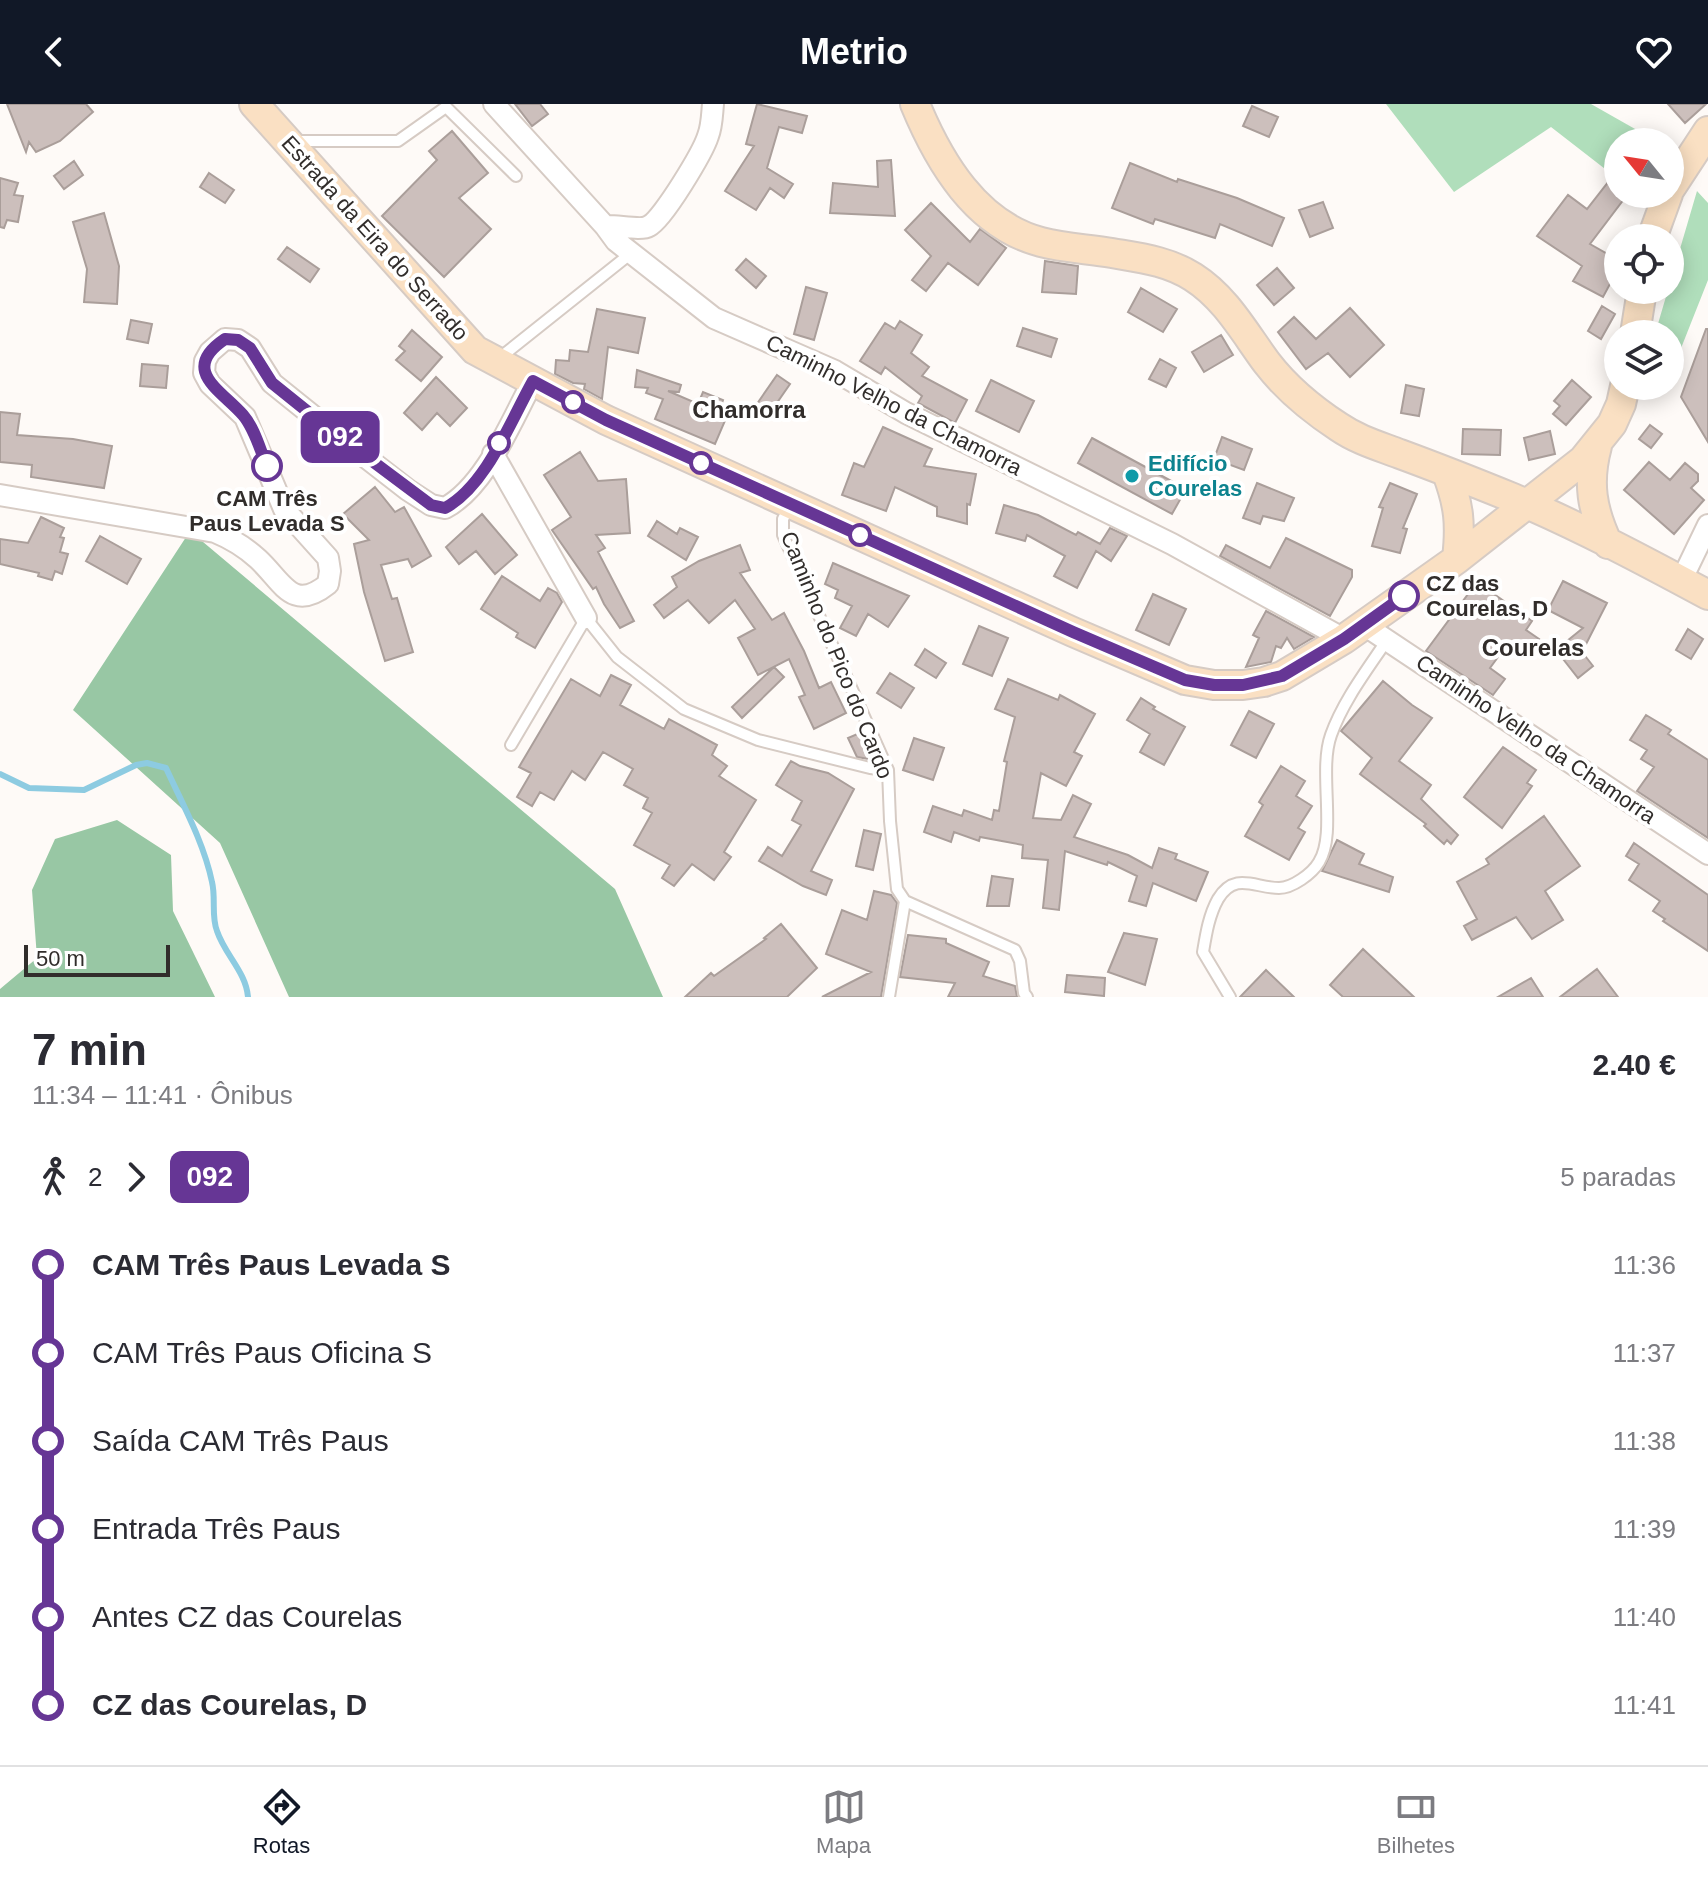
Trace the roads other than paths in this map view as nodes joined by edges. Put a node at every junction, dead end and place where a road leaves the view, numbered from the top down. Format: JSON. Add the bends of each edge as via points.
{"nodes":[{"id":1,"x":254,"y":104,"type":"edge"},
{"id":2,"x":494,"y":104,"type":"edge"},
{"id":3,"x":713,"y":104,"type":"edge"},
{"id":4,"x":915,"y":104,"type":"edge"},
{"id":5,"x":1708,"y":131,"type":"edge"},
{"id":6,"x":288,"y":141,"type":"junction"},
{"id":7,"x":1684,"y":169,"type":"edge"},
{"id":8,"x":516,"y":176,"type":"dead end"},
{"id":9,"x":605,"y":226,"type":"junction"},
{"id":10,"x":630,"y":254,"type":"junction"},
{"id":11,"x":497,"y":361,"type":"junction"},
{"id":12,"x":533,"y":381,"type":"junction"},
{"id":13,"x":1622,"y":400,"type":"edge"},
{"id":14,"x":1597,"y":446,"type":"junction"},
{"id":15,"x":493,"y":454,"type":"junction"},
{"id":16,"x":1447,"y":473,"type":"junction"},
{"id":17,"x":0,"y":495,"type":"edge"},
{"id":18,"x":791,"y":504,"type":"junction"},
{"id":19,"x":1528,"y":505,"type":"junction"},
{"id":20,"x":1708,"y":525,"type":"edge"},
{"id":21,"x":1608,"y":544,"type":"junction"},
{"id":22,"x":1457,"y":559,"type":"junction"},
{"id":23,"x":1681,"y":581,"type":"junction"},
{"id":24,"x":1708,"y":595,"type":"edge"},
{"id":25,"x":586,"y":618,"type":"junction"},
{"id":26,"x":1365,"y":635,"type":"junction"},
{"id":27,"x":511,"y":745,"type":"dead end"},
{"id":28,"x":888,"y":770,"type":"junction"},
{"id":29,"x":1708,"y":854,"type":"edge"},
{"id":30,"x":905,"y":901,"type":"junction"},
{"id":31,"x":889,"y":997,"type":"edge"},
{"id":32,"x":1027,"y":997,"type":"edge"},
{"id":33,"x":1230,"y":997,"type":"edge"}],
"edges":[{"from":1,"to":6,"type":"main road","name":"Estrada da Eira do Serrado"},
{"from":2,"to":9,"type":"street","name":"Caminho Velho da Chamorra"},
{"from":3,"to":9,"type":"street","via":[[704,148],[657,221],[644,228]]},
{"from":4,"to":16,"type":"main road","via":[[947,166],[986,214],[1041,242],[1168,263],[1193,277],[1225,304],[1269,365],[1304,401],[1366,442]]},
{"from":5,"to":7,"type":"main road"},
{"from":6,"to":8,"type":"lane","via":[[398,141],[446,107]]},
{"from":6,"to":11,"type":"main road","name":"Estrada da Eira do Serrado","via":[[475,350]]},
{"from":9,"to":10,"type":"street","name":"Caminho Velho da Chamorra"},
{"from":10,"to":11,"type":"lane"},
{"from":10,"to":26,"type":"street","name":"Caminho Velho da Chamorra","via":[[714,318],[835,371],[906,413]]},
{"from":11,"to":12,"type":"main road","name":"Estrada da Eira do Serrado"},
{"from":12,"to":15,"type":"street"},
{"from":12,"to":18,"type":"main road","name":"Estrada da Eira do Serrado"},
{"from":13,"to":14,"type":"main road"},
{"from":14,"to":19,"type":"main road","name":"Estrada da Eira do Serrado"},
{"from":14,"to":21,"type":"main road","via":[[1590,496]]},
{"from":15,"to":17,"type":"street","via":[[460,500],[445,508],[431,505],[272,383],[250,348],[225,339],[210,352],[204,373],[245,417],[284,509],[328,558],[328,584],[316,594],[293,594],[238,542],[215,532]]},
{"from":15,"to":25,"type":"street"},
{"from":16,"to":19,"type":"main road"},
{"from":16,"to":22,"type":"main road","via":[[1460,515]]},
{"from":18,"to":26,"type":"main road","name":"Estrada da Eira do Serrado","via":[[1185,680],[1214,685],[1264,682]]},
{"from":18,"to":28,"type":"lane","name":"Caminho do Pico do Cardo","via":[[783,535]]},
{"from":19,"to":21,"type":"main road"},
{"from":19,"to":22,"type":"main road","name":"Estrada da Eira do Serrado"},
{"from":20,"to":23,"type":"street"},
{"from":21,"to":23,"type":"main road"},
{"from":22,"to":26,"type":"main road","name":"Estrada da Eira do Serrado"},
{"from":23,"to":24,"type":"main road"},
{"from":25,"to":27,"type":"lane"},
{"from":25,"to":28,"type":"lane","via":[[617,657],[684,709],[758,740]]},
{"from":26,"to":29,"type":"street","name":"Caminho Velho da Chamorra"},
{"from":26,"to":33,"type":"lane","via":[[1353,691],[1330,736],[1324,851],[1318,865],[1279,888],[1236,883],[1219,897],[1209,921],[1203,952]]},
{"from":28,"to":30,"type":"lane","name":"Caminho do Pico do Cardo","via":[[897,889]]},
{"from":30,"to":31,"type":"lane","name":"Caminho do Pico do Cardo"},
{"from":30,"to":32,"type":"lane","via":[[1015,950]]}]}
